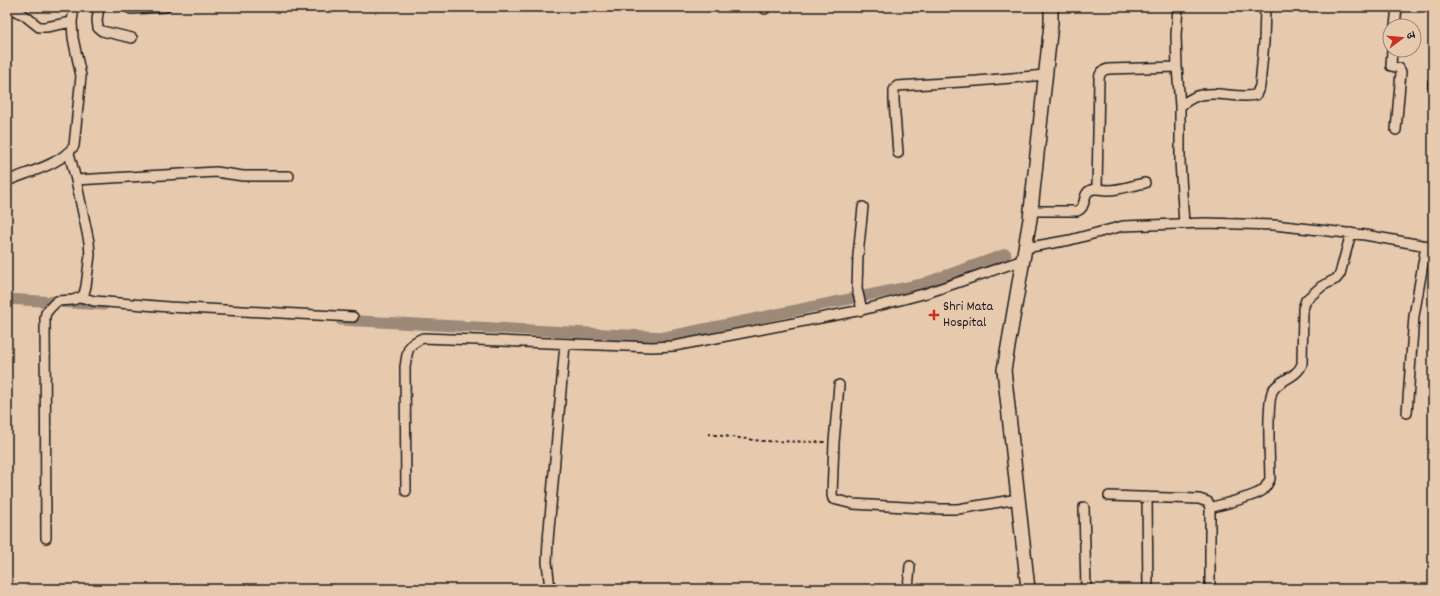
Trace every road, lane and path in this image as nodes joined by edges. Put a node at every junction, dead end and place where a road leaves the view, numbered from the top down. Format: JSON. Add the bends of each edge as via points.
{"nodes":[{"id":1,"x":7,"y":7,"type":"edge"},
{"id":2,"x":74,"y":7,"type":"edge"},
{"id":3,"x":99,"y":7,"type":"edge"},
{"id":4,"x":126,"y":7,"type":"edge"},
{"id":5,"x":166,"y":7,"type":"edge"},
{"id":6,"x":1051,"y":7,"type":"edge"},
{"id":7,"x":1178,"y":7,"type":"edge"},
{"id":8,"x":1266,"y":7,"type":"edge"},
{"id":9,"x":1397,"y":7,"type":"edge"},
{"id":10,"x":1396,"y":18,"type":"edge"},
{"id":11,"x":72,"y":22,"type":"junction"},
{"id":12,"x":132,"y":38,"type":"dead end"},
{"id":13,"x":1392,"y":58,"type":"edge"},
{"id":14,"x":1177,"y":67,"type":"junction"},
{"id":15,"x":1046,"y":74,"type":"junction"},
{"id":16,"x":1433,"y":82,"type":"edge"},
{"id":17,"x":1433,"y":86,"type":"edge"},
{"id":18,"x":1180,"y":106,"type":"junction"},
{"id":19,"x":1396,"y":130,"type":"dead end"},
{"id":20,"x":68,"y":153,"type":"junction"},
{"id":21,"x":898,"y":153,"type":"dead end"},
{"id":22,"x":289,"y":176,"type":"dead end"},
{"id":23,"x":76,"y":180,"type":"junction"},
{"id":24,"x":7,"y":181,"type":"edge"},
{"id":25,"x":1144,"y":183,"type":"dead end"},
{"id":26,"x":1097,"y":189,"type":"junction"},
{"id":27,"x":863,"y":207,"type":"dead end"},
{"id":28,"x":1031,"y":211,"type":"junction"},
{"id":29,"x":1184,"y":224,"type":"junction"},
{"id":30,"x":1351,"y":233,"type":"junction"},
{"id":31,"x":1430,"y":246,"type":"edge"},
{"id":32,"x":1024,"y":254,"type":"junction"},
{"id":33,"x":81,"y":297,"type":"junction"},
{"id":34,"x":861,"y":309,"type":"junction"},
{"id":35,"x":353,"y":317,"type":"dead end"},
{"id":36,"x":565,"y":344,"type":"junction"},
{"id":37,"x":839,"y":385,"type":"dead end"},
{"id":38,"x":1407,"y":413,"type":"dead end"},
{"id":39,"x":708,"y":434,"type":"dead end"},
{"id":40,"x":834,"y":442,"type":"junction"},
{"id":41,"x":406,"y":491,"type":"dead end"},
{"id":42,"x":1109,"y":496,"type":"dead end"},
{"id":43,"x":1147,"y":497,"type":"junction"},
{"id":44,"x":1018,"y":499,"type":"junction"},
{"id":45,"x":1084,"y":507,"type":"dead end"},
{"id":46,"x":1210,"y":508,"type":"junction"},
{"id":47,"x":46,"y":538,"type":"dead end"},
{"id":48,"x":910,"y":566,"type":"dead end"},
{"id":49,"x":550,"y":589,"type":"edge"},
{"id":50,"x":908,"y":589,"type":"edge"},
{"id":51,"x":1028,"y":589,"type":"edge"},
{"id":52,"x":1086,"y":589,"type":"edge"},
{"id":53,"x":1148,"y":589,"type":"edge"},
{"id":54,"x":1210,"y":589,"type":"edge"}],
"edges":[{"from":1,"to":11,"type":"street","via":[[24,15],[39,27]]},
{"from":2,"to":11,"type":"street"},
{"from":3,"to":12,"type":"street","via":[[98,28]]},
{"from":4,"to":5,"type":"street"},
{"from":6,"to":15,"type":"street"},
{"from":7,"to":14,"type":"street"},
{"from":8,"to":18,"type":"street","via":[[1260,86],[1256,95],[1203,94]]},
{"from":9,"to":10,"type":"street"},
{"from":11,"to":20,"type":"street","via":[[81,76],[74,146]]},
{"from":13,"to":19,"type":"street","via":[[1392,66],[1399,68],[1401,72]]},
{"from":14,"to":18,"type":"street"},
{"from":14,"to":26,"type":"street","via":[[1108,69],[1100,73]]},
{"from":15,"to":21,"type":"street","via":[[977,82],[897,86],[894,90],[894,100]]},
{"from":15,"to":28,"type":"street"},
{"from":16,"to":17,"type":"street"},
{"from":18,"to":29,"type":"street"},
{"from":20,"to":23,"type":"street"},
{"from":20,"to":24,"type":"street","via":[[59,160]]},
{"from":22,"to":23,"type":"street","via":[[243,176],[216,172]]},
{"from":23,"to":33,"type":"street","via":[[90,255],[86,286]]},
{"from":25,"to":26,"type":"street","via":[[1110,190]]},
{"from":26,"to":28,"type":"street","via":[[1088,192],[1084,206],[1077,211]]},
{"from":27,"to":34,"type":"street","via":[[858,256],[858,296]]},
{"from":28,"to":32,"type":"street"},
{"from":29,"to":30,"type":"street","via":[[1274,225]]},
{"from":29,"to":32,"type":"street","via":[[1123,226]]},
{"from":30,"to":31,"type":"street"},
{"from":30,"to":46,"type":"street","via":[[1340,274],[1306,300],[1303,309],[1300,369],[1277,385],[1271,394],[1270,480],[1267,486],[1255,494]]},
{"from":31,"to":38,"type":"street","via":[[1414,316]]},
{"from":32,"to":34,"type":"street","via":[[927,293]]},
{"from":32,"to":44,"type":"street","via":[[1004,370]]},
{"from":33,"to":35,"type":"street","via":[[94,301],[169,307]]},
{"from":33,"to":47,"type":"street","via":[[57,301],[46,313],[44,325]]},
{"from":34,"to":36,"type":"street","via":[[674,346]]},
{"from":36,"to":41,"type":"street","via":[[423,338],[414,342],[408,350],[404,367]]},
{"from":36,"to":49,"type":"street","via":[[548,541]]},
{"from":37,"to":40,"type":"street"},
{"from":39,"to":40,"type":"path","via":[[762,441]]},
{"from":40,"to":44,"type":"street","via":[[832,495],[833,499],[838,501],[958,509]]},
{"from":42,"to":43,"type":"street"},
{"from":43,"to":46,"type":"street","via":[[1199,499],[1208,502]]},
{"from":43,"to":53,"type":"street"},
{"from":44,"to":51,"type":"street"},
{"from":45,"to":52,"type":"street"},
{"from":46,"to":54,"type":"street"},
{"from":48,"to":50,"type":"street"}]}
